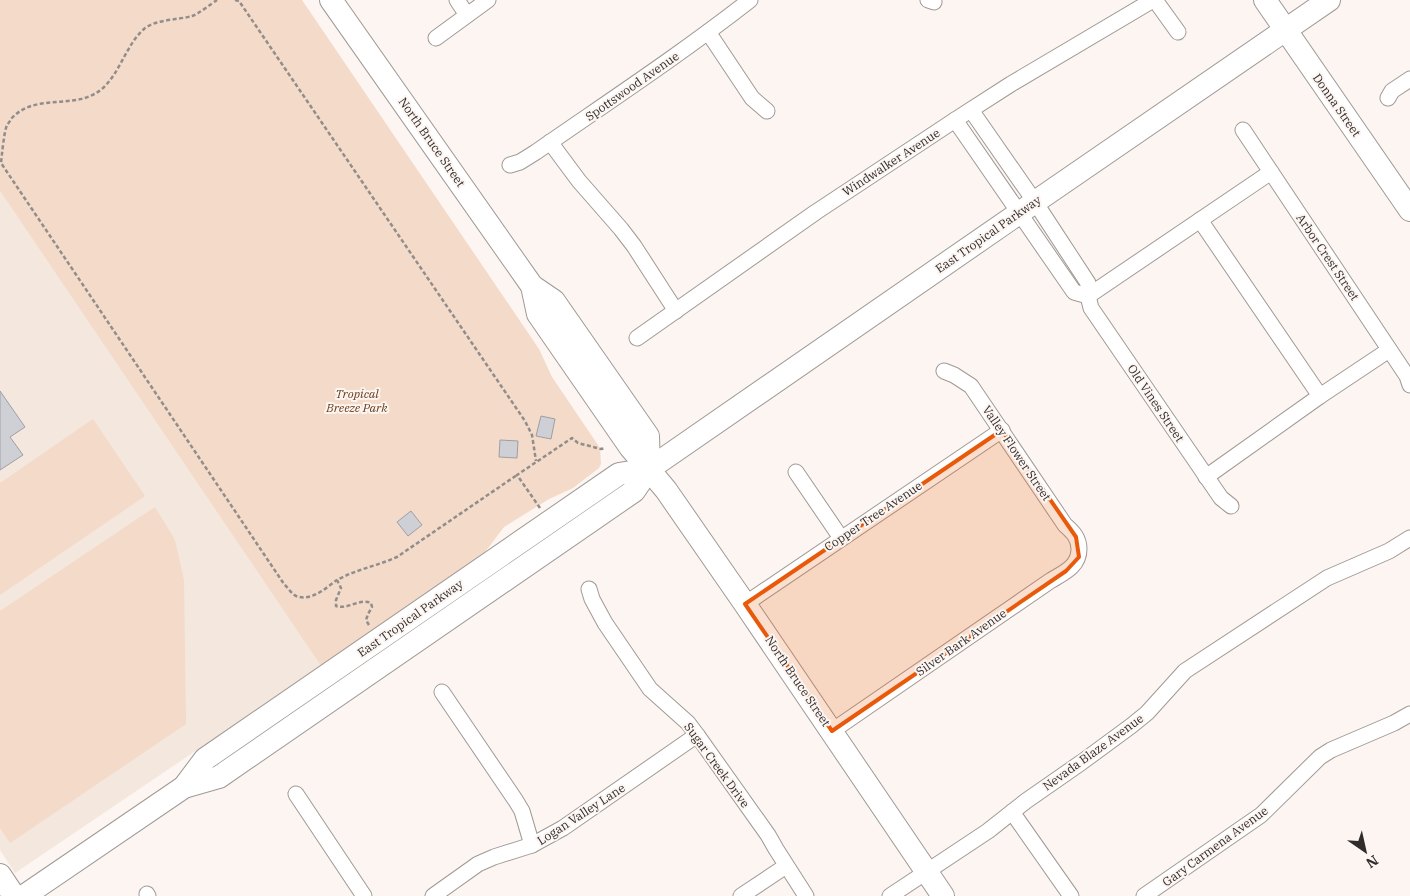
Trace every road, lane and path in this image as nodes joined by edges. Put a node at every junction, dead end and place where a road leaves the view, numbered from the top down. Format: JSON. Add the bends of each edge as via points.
{"nodes":[{"id":1,"x":218,"y":0,"type":"edge"},
{"id":2,"x":235,"y":0,"type":"edge"},
{"id":3,"x":331,"y":0,"type":"edge"},
{"id":4,"x":456,"y":0,"type":"edge"},
{"id":5,"x":488,"y":0,"type":"edge"},
{"id":6,"x":750,"y":0,"type":"edge"},
{"id":7,"x":1154,"y":0,"type":"edge"},
{"id":8,"x":1265,"y":0,"type":"edge"},
{"id":9,"x":1329,"y":0,"type":"edge"},
{"id":10,"x":467,"y":15,"type":"junction"},
{"id":11,"x":1285,"y":30,"type":"junction"},
{"id":12,"x":708,"y":32,"type":"junction"},
{"id":13,"x":1178,"y":32,"type":"dead end"},
{"id":14,"x":436,"y":38,"type":"dead end"},
{"id":15,"x":1410,"y":79,"type":"edge"},
{"id":16,"x":1388,"y":98,"type":"dead end"},
{"id":17,"x":971,"y":110,"type":"junction"},
{"id":18,"x":767,"y":112,"type":"dead end"},
{"id":19,"x":955,"y":120,"type":"junction"},
{"id":20,"x":1243,"y":130,"type":"dead end"},
{"id":21,"x":550,"y":142,"type":"junction"},
{"id":22,"x":510,"y":165,"type":"dead end"},
{"id":23,"x":1271,"y":172,"type":"junction"},
{"id":24,"x":1027,"y":207,"type":"junction"},
{"id":25,"x":1410,"y":210,"type":"edge"},
{"id":26,"x":1200,"y":220,"type":"junction"},
{"id":27,"x":1088,"y":296,"type":"junction"},
{"id":28,"x":676,"y":311,"type":"junction"},
{"id":29,"x":638,"y":338,"type":"dead end"},
{"id":30,"x":1390,"y":350,"type":"junction"},
{"id":31,"x":944,"y":372,"type":"dead end"},
{"id":32,"x":1410,"y":385,"type":"edge"},
{"id":33,"x":1320,"y":396,"type":"junction"},
{"id":34,"x":1002,"y":430,"type":"junction"},
{"id":35,"x":605,"y":448,"type":"dead end"},
{"id":36,"x":536,"y":462,"type":"junction"},
{"id":37,"x":649,"y":470,"type":"junction"},
{"id":38,"x":796,"y":472,"type":"dead end"},
{"id":39,"x":517,"y":475,"type":"junction"},
{"id":40,"x":1206,"y":476,"type":"junction"},
{"id":41,"x":1231,"y":506,"type":"dead end"},
{"id":42,"x":550,"y":522,"type":"junction"},
{"id":43,"x":841,"y":538,"type":"junction"},
{"id":44,"x":1410,"y":538,"type":"edge"},
{"id":45,"x":1079,"y":546,"type":"joint"},
{"id":46,"x":338,"y":580,"type":"junction"},
{"id":47,"x":589,"y":589,"type":"dead end"},
{"id":48,"x":745,"y":604,"type":"junction"},
{"id":49,"x":369,"y":626,"type":"dead end"},
{"id":50,"x":442,"y":692,"type":"dead end"},
{"id":51,"x":1410,"y":714,"type":"edge"},
{"id":52,"x":832,"y":731,"type":"junction"},
{"id":53,"x":697,"y":735,"type":"junction"},
{"id":54,"x":184,"y":787,"type":"junction"},
{"id":55,"x":296,"y":794,"type":"dead end"},
{"id":56,"x":1012,"y":812,"type":"junction"},
{"id":57,"x":532,"y":845,"type":"junction"},
{"id":58,"x":786,"y":866,"type":"junction"},
{"id":59,"x":927,"y":872,"type":"junction"},
{"id":60,"x":0,"y":875,"type":"edge"},
{"id":61,"x":14,"y":896,"type":"edge"},
{"id":62,"x":24,"y":896,"type":"edge"},
{"id":63,"x":364,"y":896,"type":"edge"},
{"id":64,"x":433,"y":896,"type":"edge"},
{"id":65,"x":741,"y":896,"type":"edge"},
{"id":66,"x":806,"y":896,"type":"edge"},
{"id":67,"x":890,"y":896,"type":"edge"},
{"id":68,"x":943,"y":896,"type":"edge"},
{"id":69,"x":1071,"y":896,"type":"edge"},
{"id":70,"x":1144,"y":896,"type":"edge"}],
"edges":[{"from":1,"to":46,"type":"path","via":[[193,16],[172,18],[146,27],[102,88],[91,95],[74,101],[40,104],[16,114],[7,125],[1,163],[284,584],[294,596],[306,598]]},
{"from":2,"to":36,"type":"path","via":[[239,1],[525,421],[532,435]]},
{"from":3,"to":37,"type":"main road","name":"North Bruce Street","via":[[532,286],[554,301],[648,436]]},
{"from":4,"to":10,"type":"street"},
{"from":5,"to":10,"type":"street"},
{"from":6,"to":12,"type":"street","name":"Spottswood Avenue"},
{"from":7,"to":13,"type":"street"},
{"from":7,"to":17,"type":"street","name":"Windwalker Avenue"},
{"from":8,"to":11,"type":"main road","name":"Donna Street"},
{"from":9,"to":11,"type":"main road","name":"East Tropical Parkway"},
{"from":10,"to":14,"type":"street"},
{"from":11,"to":24,"type":"main road","name":"East Tropical Parkway"},
{"from":11,"to":25,"type":"main road","name":"Donna Street"},
{"from":12,"to":18,"type":"street","via":[[752,98]]},
{"from":12,"to":21,"type":"street","name":"Spottswood Avenue"},
{"from":15,"to":16,"type":"street","via":[[1392,91]]},
{"from":17,"to":19,"type":"street","name":"Windwalker Avenue"},
{"from":17,"to":24,"type":"street"},
{"from":19,"to":24,"type":"street"},
{"from":19,"to":28,"type":"street","name":"Windwalker Avenue","via":[[816,212]]},
{"from":20,"to":23,"type":"street","name":"Arbor Crest Street"},
{"from":21,"to":22,"type":"street","name":"Spottswood Avenue"},
{"from":21,"to":28,"type":"street","via":[[626,235]]},
{"from":23,"to":26,"type":"street"},
{"from":23,"to":30,"type":"street","name":"Arbor Crest Street"},
{"from":24,"to":27,"type":"street","via":[[1074,292]]},
{"from":24,"to":37,"type":"main road","name":"East Tropical Parkway"},
{"from":26,"to":27,"type":"street"},
{"from":26,"to":33,"type":"street"},
{"from":27,"to":40,"type":"street","name":"Old Vines Street","via":[[1091,308]]},
{"from":28,"to":29,"type":"street","name":"Windwalker Avenue"},
{"from":30,"to":32,"type":"street","name":"Arbor Crest Street"},
{"from":30,"to":33,"type":"street"},
{"from":31,"to":34,"type":"street","name":"Valley Flower Street","via":[[971,386]]},
{"from":33,"to":40,"type":"street"},
{"from":34,"to":43,"type":"street","name":"Copper Tree Avenue"},
{"from":34,"to":45,"type":"street","name":"Valley Flower Street","via":[[1065,525],[1073,532]]},
{"from":35,"to":36,"type":"path","via":[[578,443],[572,438]]},
{"from":36,"to":39,"type":"path"},
{"from":37,"to":42,"type":"main road","name":"East Tropical Parkway","via":[[619,474]]},
{"from":37,"to":48,"type":"main road","name":"North Bruce Street"},
{"from":37,"to":54,"type":"main road","name":"East Tropical Parkway","via":[[634,491],[219,777]]},
{"from":38,"to":43,"type":"street"},
{"from":39,"to":42,"type":"path"},
{"from":39,"to":46,"type":"path","via":[[397,558]]},
{"from":40,"to":41,"type":"street","name":"Old Vines Street"},
{"from":42,"to":54,"type":"main road","name":"East Tropical Parkway","via":[[205,759]]},
{"from":43,"to":48,"type":"street","name":"Copper Tree Avenue"},
{"from":44,"to":56,"type":"street","name":"Nevada Blaze Avenue","via":[[1389,552],[1327,578],[1185,671],[1136,722]]},
{"from":45,"to":52,"type":"street","name":"Silver Bark Avenue","via":[[1074,565],[1066,571]]},
{"from":46,"to":49,"type":"path","via":[[341,588],[336,606],[342,608],[366,600],[371,603],[366,620]]},
{"from":47,"to":53,"type":"street","name":"Sugar Creek Drive","via":[[605,623],[650,689]]},
{"from":48,"to":52,"type":"main road","name":"North Bruce Street"},
{"from":50,"to":57,"type":"street","via":[[522,811]]},
{"from":51,"to":70,"type":"street","name":"Gary Carmena Avenue","via":[[1320,757],[1260,815]]},
{"from":52,"to":59,"type":"main road","name":"North Bruce Street"},
{"from":53,"to":57,"type":"street","name":"Logan Valley Lane","via":[[563,828]]},
{"from":53,"to":58,"type":"street","name":"Sugar Creek Drive","via":[[768,835]]},
{"from":54,"to":62,"type":"main road","name":"East Tropical Parkway"},
{"from":55,"to":63,"type":"street"},
{"from":56,"to":59,"type":"street","name":"Nevada Blaze Avenue"},
{"from":56,"to":69,"type":"street"},
{"from":57,"to":64,"type":"street","name":"Logan Valley Lane","via":[[478,864]]},
{"from":58,"to":65,"type":"street"},
{"from":58,"to":66,"type":"street","name":"Sugar Creek Drive"},
{"from":59,"to":67,"type":"street","name":"Nevada Blaze Avenue"},
{"from":59,"to":68,"type":"main road","name":"North Bruce Street"},
{"from":60,"to":61,"type":"main road"}]}
